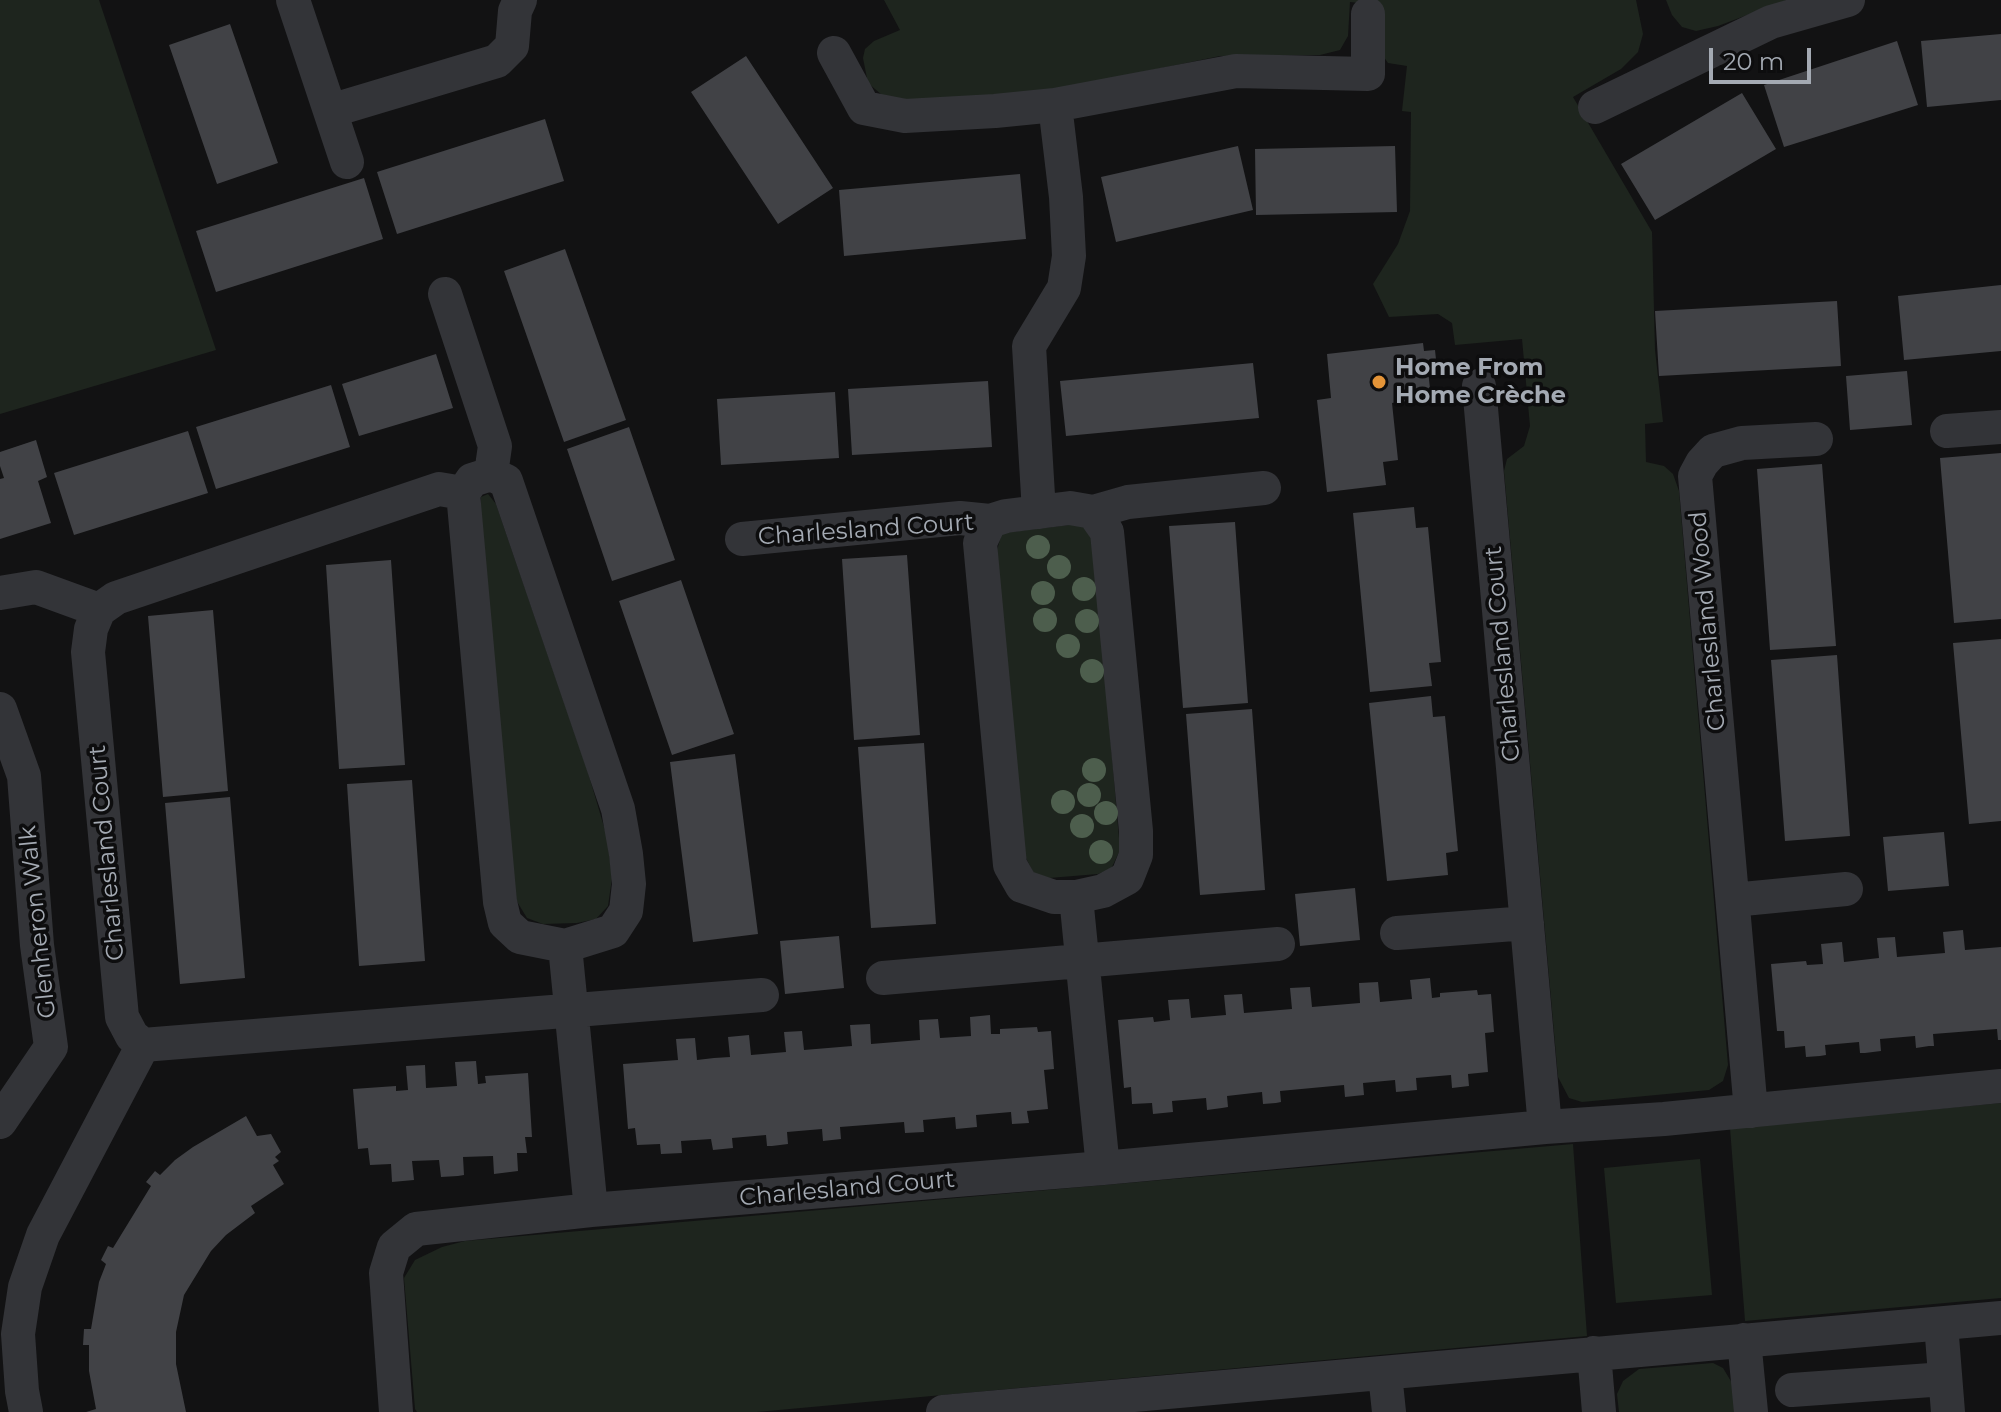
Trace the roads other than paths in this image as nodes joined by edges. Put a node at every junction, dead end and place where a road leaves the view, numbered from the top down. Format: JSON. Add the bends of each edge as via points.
{"nodes":[{"id":1,"x":293,"y":0,"type":"edge"},
{"id":2,"x":520,"y":0,"type":"edge"},
{"id":3,"x":1848,"y":0,"type":"edge"},
{"id":4,"x":1368,"y":14,"type":"dead end"},
{"id":5,"x":834,"y":53,"type":"dead end"},
{"id":6,"x":1055,"y":105,"type":"junction"},
{"id":7,"x":1595,"y":107,"type":"dead end"},
{"id":8,"x":330,"y":111,"type":"junction"},
{"id":9,"x":347,"y":162,"type":"dead end"},
{"id":10,"x":445,"y":294,"type":"dead end"},
{"id":11,"x":1479,"y":386,"type":"dead end"},
{"id":12,"x":2001,"y":427,"type":"edge"},
{"id":13,"x":1947,"y":431,"type":"dead end"},
{"id":14,"x":1816,"y":439,"type":"dead end"},
{"id":15,"x":491,"y":474,"type":"junction"},
{"id":16,"x":1264,"y":488,"type":"dead end"},
{"id":17,"x":463,"y":493,"type":"junction"},
{"id":18,"x":1039,"y":512,"type":"junction"},
{"id":19,"x":1093,"y":512,"type":"junction"},
{"id":20,"x":990,"y":521,"type":"junction"},
{"id":21,"x":742,"y":539,"type":"dead end"},
{"id":22,"x":0,"y":593,"type":"edge"},
{"id":23,"x":99,"y":610,"type":"junction"},
{"id":24,"x":0,"y":709,"type":"edge"},
{"id":25,"x":1846,"y":889,"type":"dead end"},
{"id":26,"x":1076,"y":897,"type":"junction"},
{"id":27,"x":1733,"y":900,"type":"junction"},
{"id":28,"x":1527,"y":923,"type":"junction"},
{"id":29,"x":1397,"y":933,"type":"dead end"},
{"id":30,"x":1278,"y":944,"type":"dead end"},
{"id":31,"x":565,"y":946,"type":"junction"},
{"id":32,"x":1083,"y":961,"type":"junction"},
{"id":33,"x":883,"y":978,"type":"dead end"},
{"id":34,"x":762,"y":995,"type":"dead end"},
{"id":35,"x":573,"y":1011,"type":"junction"},
{"id":36,"x":143,"y":1045,"type":"junction"},
{"id":37,"x":2001,"y":1086,"type":"edge"},
{"id":38,"x":1751,"y":1111,"type":"junction"},
{"id":39,"x":0,"y":1122,"type":"edge"},
{"id":40,"x":1545,"y":1127,"type":"junction"},
{"id":41,"x":1103,"y":1168,"type":"junction"},
{"id":42,"x":591,"y":1210,"type":"junction"},
{"id":43,"x":2001,"y":1318,"type":"edge"},
{"id":44,"x":1941,"y":1324,"type":"junction"},
{"id":45,"x":1744,"y":1340,"type":"junction"},
{"id":46,"x":1594,"y":1353,"type":"junction"},
{"id":47,"x":1385,"y":1374,"type":"junction"},
{"id":48,"x":1792,"y":1390,"type":"dead end"},
{"id":49,"x":1947,"y":1396,"type":"edge"},
{"id":50,"x":1146,"y":1402,"type":"edge"},
{"id":51,"x":26,"y":1412,"type":"edge"},
{"id":52,"x":396,"y":1412,"type":"edge"},
{"id":53,"x":943,"y":1412,"type":"edge"},
{"id":54,"x":1389,"y":1412,"type":"edge"},
{"id":55,"x":1599,"y":1412,"type":"edge"},
{"id":56,"x":1751,"y":1412,"type":"edge"}],
"edges":[{"from":1,"to":8,"type":"street"},
{"from":2,"to":8,"type":"street","via":[[512,46],[497,61]]},
{"from":3,"to":7,"type":"street","via":[[1771,22]]},
{"from":4,"to":6,"type":"street","via":[[1368,74],[1236,71]]},
{"from":5,"to":6,"type":"street","via":[[864,108],[905,116]]},
{"from":6,"to":18,"type":"street","via":[[1069,256],[1064,288],[1029,346]]},
{"from":8,"to":9,"type":"street"},
{"from":10,"to":15,"type":"street","via":[[495,446]]},
{"from":11,"to":28,"type":"street","name":"Charlesland Court"},
{"from":12,"to":13,"type":"street"},
{"from":14,"to":27,"type":"street","name":"Charlesland Wood","via":[[1742,443],[1713,451],[1695,476]]},
{"from":15,"to":17,"type":"street","via":[[472,480]]},
{"from":15,"to":31,"type":"street","via":[[506,481],[618,809],[626,854],[626,911],[613,931]]},
{"from":16,"to":19,"type":"street","name":"Charlesland Court","via":[[1128,502]]},
{"from":17,"to":23,"type":"street","via":[[439,489],[116,598]]},
{"from":17,"to":31,"type":"street","via":[[500,902],[505,923],[520,937]]},
{"from":18,"to":19,"type":"street","name":"Charlesland Court"},
{"from":18,"to":20,"type":"street","name":"Charlesland Court"},
{"from":19,"to":26,"type":"street","name":"Charlesland Court","via":[[1107,532],[1136,855],[1127,878]]},
{"from":20,"to":21,"type":"street","name":"Charlesland Court","via":[[960,518]]},
{"from":20,"to":26,"type":"street","name":"Charlesland Court","via":[[980,543],[1010,865],[1022,886],[1054,897]]},
{"from":22,"to":23,"type":"street","via":[[36,587]]},
{"from":23,"to":36,"type":"street","name":"Charlesland Court","via":[[88,652],[122,1017]]},
{"from":24,"to":39,"type":"street","name":"Glenheron Walk","via":[[24,776],[51,1047]]},
{"from":25,"to":27,"type":"street"},
{"from":26,"to":32,"type":"street"},
{"from":27,"to":38,"type":"street","name":"Charlesland Wood"},
{"from":28,"to":29,"type":"street"},
{"from":28,"to":40,"type":"street","name":"Charlesland Court"},
{"from":30,"to":32,"type":"street"},
{"from":31,"to":35,"type":"street"},
{"from":32,"to":33,"type":"street"},
{"from":32,"to":41,"type":"street"},
{"from":34,"to":35,"type":"street"},
{"from":35,"to":36,"type":"street"},
{"from":35,"to":42,"type":"street"},
{"from":36,"to":51,"type":"street","via":[[43,1235],[25,1287],[18,1334]]},
{"from":37,"to":38,"type":"street"},
{"from":38,"to":40,"type":"street","name":"Charlesland Court"},
{"from":40,"to":41,"type":"street","name":"Charlesland Court"},
{"from":41,"to":42,"type":"street","name":"Charlesland Court"},
{"from":42,"to":52,"type":"street","name":"Charlesland Court","via":[[416,1229],[394,1247],[386,1273]]},
{"from":43,"to":44,"type":"street"},
{"from":44,"to":45,"type":"street"},
{"from":44,"to":49,"type":"street"},
{"from":45,"to":46,"type":"street"},
{"from":45,"to":56,"type":"street"},
{"from":46,"to":47,"type":"street"},
{"from":46,"to":55,"type":"street"},
{"from":47,"to":50,"type":"street"},
{"from":47,"to":54,"type":"street"},
{"from":48,"to":49,"type":"street"},
{"from":50,"to":53,"type":"street"}]}
